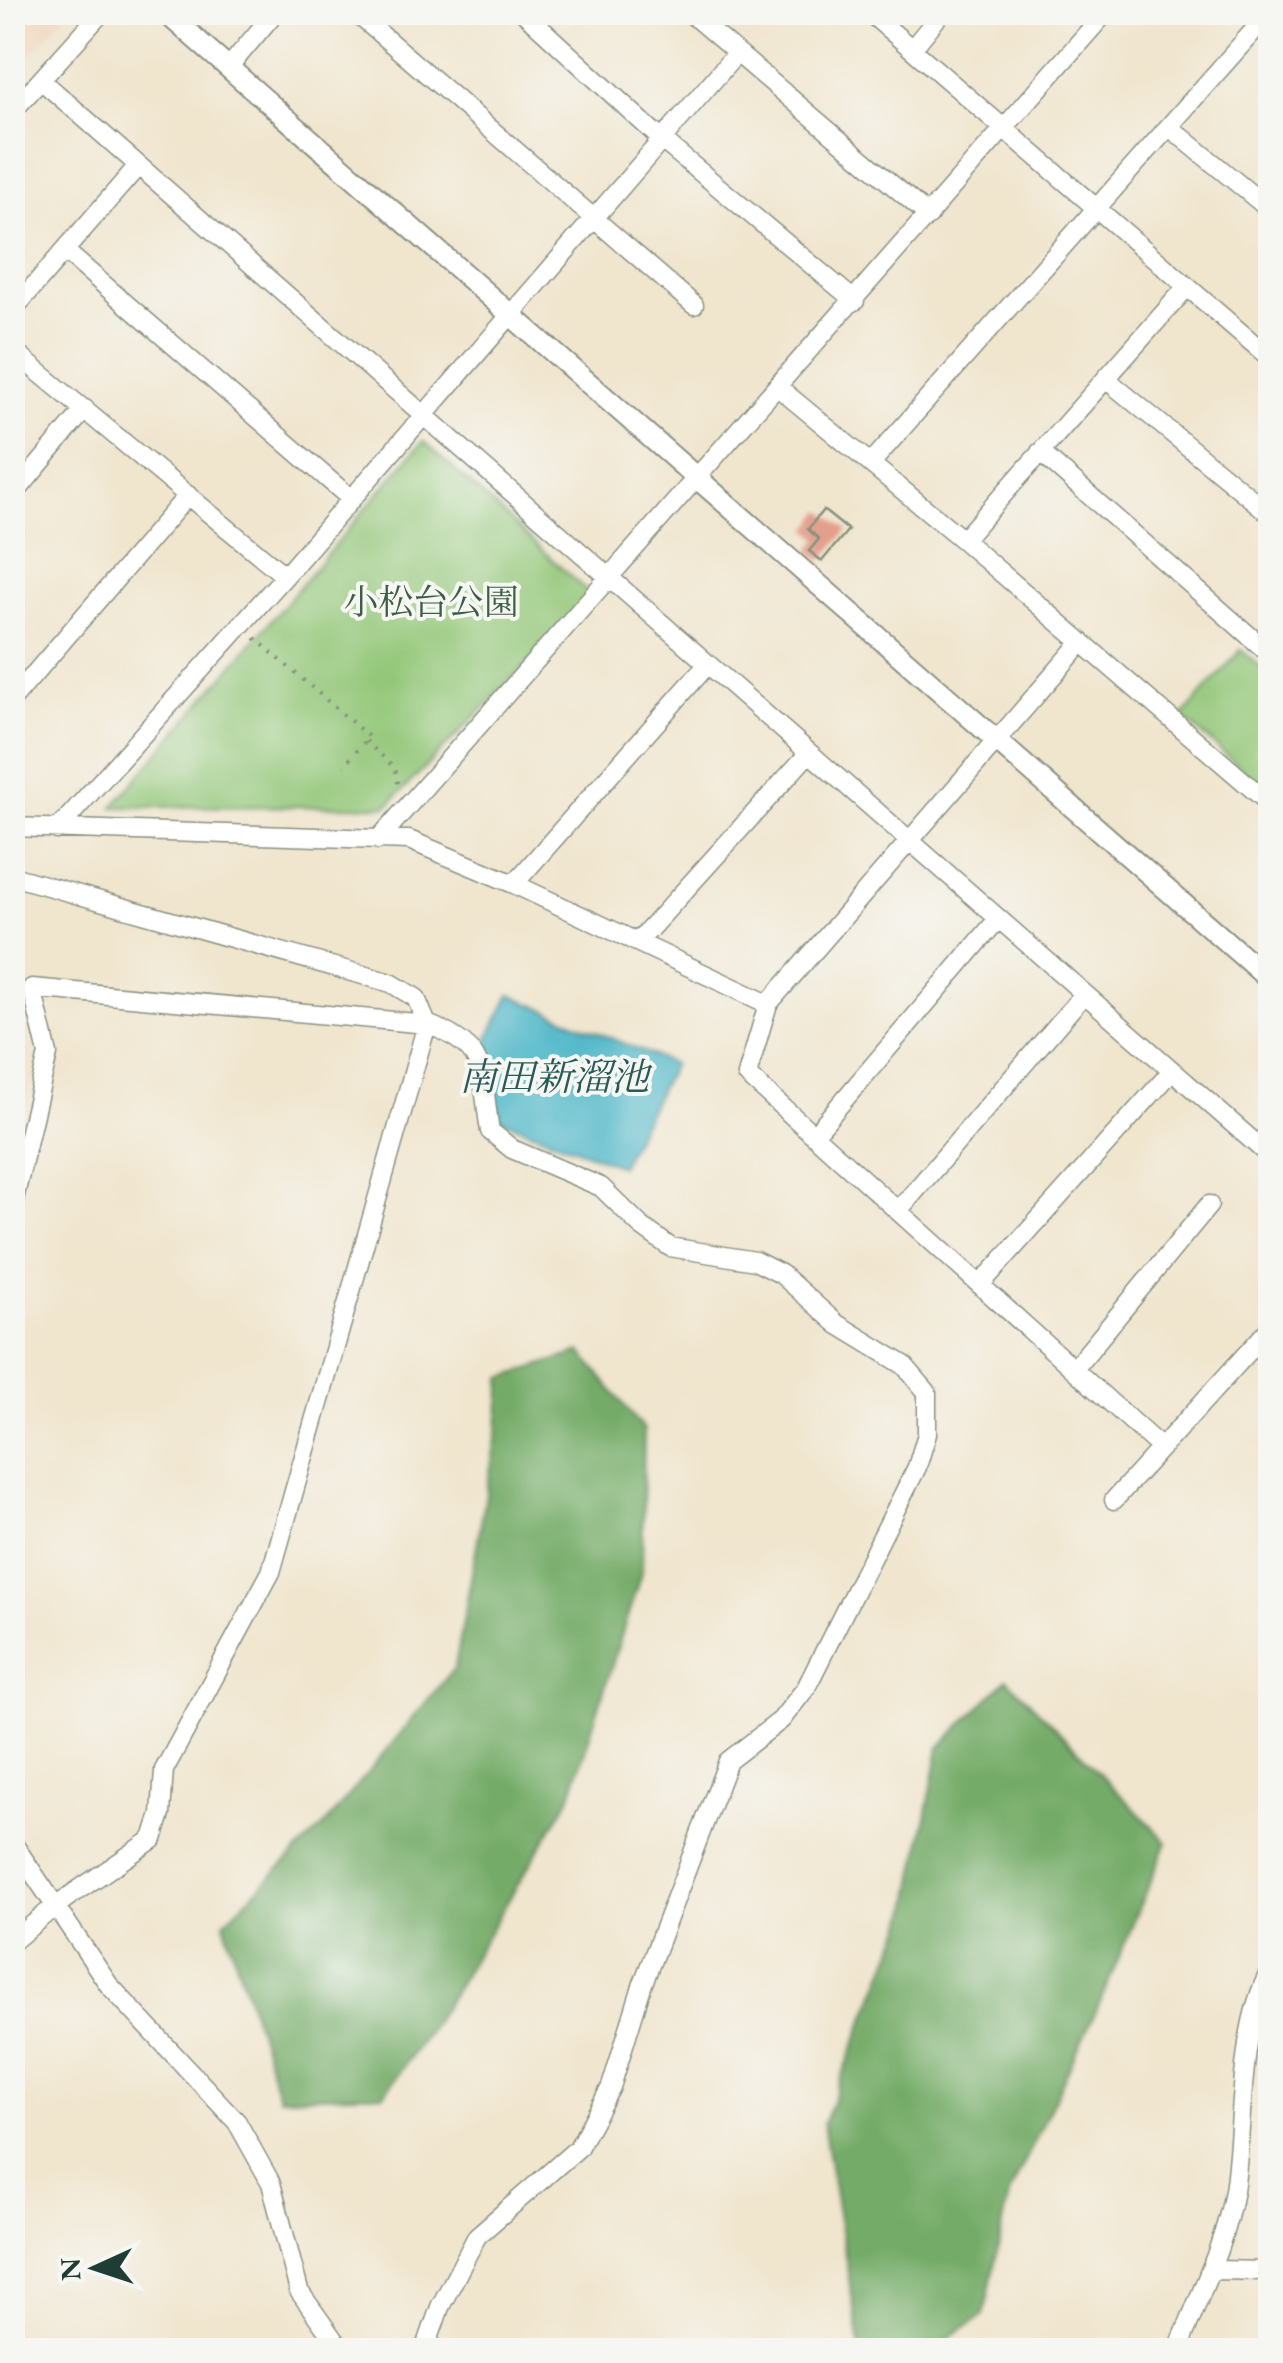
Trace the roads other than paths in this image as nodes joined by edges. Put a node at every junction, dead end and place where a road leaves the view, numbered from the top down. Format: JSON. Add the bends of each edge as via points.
{"nodes":[{"id":1,"x":102,"y":12,"type":"edge"},
{"id":2,"x":165,"y":12,"type":"edge"},
{"id":3,"x":275,"y":12,"type":"edge"},
{"id":4,"x":354,"y":12,"type":"edge"},
{"id":5,"x":524,"y":12,"type":"edge"},
{"id":6,"x":689,"y":12,"type":"edge"},
{"id":7,"x":868,"y":12,"type":"edge"},
{"id":8,"x":942,"y":12,"type":"edge"},
{"id":9,"x":1106,"y":12,"type":"edge"},
{"id":10,"x":1264,"y":12,"type":"edge"},
{"id":11,"x":912,"y":49,"type":"junction"},
{"id":12,"x":736,"y":54,"type":"junction"},
{"id":13,"x":229,"y":67,"type":"junction"},
{"id":14,"x":41,"y":80,"type":"junction"},
{"id":15,"x":12,"y":112,"type":"edge"},
{"id":16,"x":1172,"y":129,"type":"junction"},
{"id":17,"x":1003,"y":130,"type":"junction"},
{"id":18,"x":662,"y":140,"type":"junction"},
{"id":19,"x":138,"y":167,"type":"junction"},
{"id":20,"x":1270,"y":210,"type":"edge"},
{"id":21,"x":1095,"y":212,"type":"junction"},
{"id":22,"x":929,"y":216,"type":"junction"},
{"id":23,"x":594,"y":218,"type":"junction"},
{"id":24,"x":65,"y":251,"type":"junction"},
{"id":25,"x":1186,"y":288,"type":"junction"},
{"id":26,"x":855,"y":300,"type":"junction"},
{"id":27,"x":694,"y":305,"type":"dead end"},
{"id":28,"x":12,"y":311,"type":"edge"},
{"id":29,"x":510,"y":314,"type":"junction"},
{"id":30,"x":12,"y":350,"type":"edge"},
{"id":31,"x":1270,"y":358,"type":"edge"},
{"id":32,"x":1106,"y":379,"type":"junction"},
{"id":33,"x":779,"y":388,"type":"junction"},
{"id":34,"x":84,"y":409,"type":"junction"},
{"id":35,"x":423,"y":411,"type":"junction"},
{"id":36,"x":1040,"y":452,"type":"junction"},
{"id":37,"x":872,"y":462,"type":"junction"},
{"id":38,"x":698,"y":480,"type":"junction"},
{"id":39,"x":188,"y":495,"type":"junction"},
{"id":40,"x":12,"y":497,"type":"edge"},
{"id":41,"x":350,"y":498,"type":"junction"},
{"id":42,"x":1270,"y":514,"type":"edge"},
{"id":43,"x":964,"y":540,"type":"junction"},
{"id":44,"x":285,"y":576,"type":"junction"},
{"id":45,"x":610,"y":579,"type":"junction"},
{"id":46,"x":1082,"y":642,"type":"junction"},
{"id":47,"x":1270,"y":654,"type":"edge"},
{"id":48,"x":707,"y":665,"type":"junction"},
{"id":49,"x":12,"y":700,"type":"edge"},
{"id":50,"x":999,"y":739,"type":"junction"},
{"id":51,"x":808,"y":754,"type":"junction"},
{"id":52,"x":1270,"y":804,"type":"edge"},
{"id":53,"x":12,"y":827,"type":"edge"},
{"id":54,"x":57,"y":830,"type":"junction"},
{"id":55,"x":378,"y":840,"type":"junction"},
{"id":56,"x":909,"y":842,"type":"junction"},
{"id":57,"x":12,"y":876,"type":"edge"},
{"id":58,"x":514,"y":884,"type":"junction"},
{"id":59,"x":998,"y":919,"type":"junction"},
{"id":60,"x":638,"y":942,"type":"junction"},
{"id":61,"x":1270,"y":980,"type":"edge"},
{"id":62,"x":1084,"y":994,"type":"junction"},
{"id":63,"x":768,"y":1004,"type":"junction"},
{"id":64,"x":426,"y":1024,"type":"junction"},
{"id":65,"x":1172,"y":1070,"type":"junction"},
{"id":66,"x":814,"y":1135,"type":"junction"},
{"id":67,"x":1270,"y":1142,"type":"edge"},
{"id":68,"x":1209,"y":1205,"type":"dead end"},
{"id":69,"x":12,"y":1208,"type":"edge"},
{"id":70,"x":898,"y":1211,"type":"junction"},
{"id":71,"x":980,"y":1285,"type":"junction"},
{"id":72,"x":1270,"y":1328,"type":"edge"},
{"id":73,"x":1074,"y":1369,"type":"junction"},
{"id":74,"x":1160,"y":1446,"type":"junction"},
{"id":75,"x":1114,"y":1500,"type":"dead end"},
{"id":76,"x":12,"y":1842,"type":"edge"},
{"id":77,"x":55,"y":1906,"type":"junction"},
{"id":78,"x":12,"y":1942,"type":"edge"},
{"id":79,"x":1270,"y":1971,"type":"edge"},
{"id":80,"x":1212,"y":2270,"type":"junction"},
{"id":81,"x":1270,"y":2270,"type":"edge"},
{"id":82,"x":341,"y":2350,"type":"edge"},
{"id":83,"x":425,"y":2350,"type":"edge"},
{"id":84,"x":1178,"y":2350,"type":"edge"}],
"edges":[{"from":1,"to":14,"type":"street"},
{"from":2,"to":13,"type":"street"},
{"from":3,"to":13,"type":"street"},
{"from":4,"to":23,"type":"street"},
{"from":5,"to":18,"type":"street"},
{"from":6,"to":12,"type":"street"},
{"from":7,"to":11,"type":"street"},
{"from":8,"to":11,"type":"street"},
{"from":9,"to":17,"type":"street"},
{"from":10,"to":16,"type":"street"},
{"from":11,"to":17,"type":"street"},
{"from":12,"to":18,"type":"street"},
{"from":12,"to":22,"type":"street"},
{"from":13,"to":29,"type":"street"},
{"from":14,"to":15,"type":"street"},
{"from":14,"to":19,"type":"street"},
{"from":16,"to":20,"type":"street"},
{"from":16,"to":21,"type":"street"},
{"from":17,"to":21,"type":"street"},
{"from":17,"to":22,"type":"street"},
{"from":18,"to":23,"type":"street"},
{"from":18,"to":26,"type":"street"},
{"from":19,"to":24,"type":"street"},
{"from":19,"to":35,"type":"street"},
{"from":21,"to":25,"type":"street"},
{"from":21,"to":37,"type":"street"},
{"from":22,"to":26,"type":"street"},
{"from":23,"to":27,"type":"street"},
{"from":23,"to":29,"type":"street"},
{"from":24,"to":28,"type":"street"},
{"from":24,"to":41,"type":"street"},
{"from":25,"to":31,"type":"street"},
{"from":25,"to":32,"type":"street"},
{"from":26,"to":33,"type":"street"},
{"from":29,"to":35,"type":"street"},
{"from":29,"to":38,"type":"street"},
{"from":30,"to":34,"type":"street"},
{"from":32,"to":36,"type":"street"},
{"from":32,"to":42,"type":"street"},
{"from":33,"to":37,"type":"street"},
{"from":33,"to":38,"type":"street"},
{"from":34,"to":39,"type":"street"},
{"from":34,"to":40,"type":"street"},
{"from":35,"to":41,"type":"street"},
{"from":35,"to":45,"type":"street"},
{"from":36,"to":43,"type":"street"},
{"from":36,"to":47,"type":"street"},
{"from":37,"to":43,"type":"street"},
{"from":38,"to":45,"type":"street"},
{"from":38,"to":50,"type":"street"},
{"from":39,"to":44,"type":"street"},
{"from":39,"to":49,"type":"street"},
{"from":41,"to":44,"type":"street"},
{"from":43,"to":46,"type":"street"},
{"from":44,"to":54,"type":"street"},
{"from":45,"to":48,"type":"street"},
{"from":45,"to":55,"type":"street"},
{"from":46,"to":50,"type":"street"},
{"from":46,"to":52,"type":"street"},
{"from":48,"to":51,"type":"street"},
{"from":48,"to":58,"type":"street"},
{"from":50,"to":56,"type":"street"},
{"from":50,"to":61,"type":"street"},
{"from":51,"to":56,"type":"street"},
{"from":51,"to":60,"type":"street"},
{"from":53,"to":54,"type":"street"},
{"from":54,"to":55,"type":"street"},
{"from":55,"to":58,"type":"street","via":[[409,840]]},
{"from":56,"to":59,"type":"street"},
{"from":56,"to":63,"type":"street"},
{"from":57,"to":64,"type":"street","via":[[391,983],[416,998]]},
{"from":58,"to":60,"type":"street"},
{"from":59,"to":62,"type":"street"},
{"from":59,"to":66,"type":"street"},
{"from":60,"to":63,"type":"street"},
{"from":62,"to":65,"type":"street"},
{"from":62,"to":70,"type":"street"},
{"from":63,"to":66,"type":"street","via":[[747,1075]]},
{"from":64,"to":69,"type":"street","via":[[32,988],[48,1054]]},
{"from":64,"to":77,"type":"street","via":[[271,1572],[164,1770],[153,1839]]},
{"from":64,"to":83,"type":"street","via":[[462,1038],[477,1058],[490,1131],[512,1149],[602,1186],[670,1247],[755,1261],[781,1274],[837,1324],[904,1364],[927,1392],[927,1434],[918,1467],[806,1688],[782,1720],[728,1761],[611,2087],[578,2148],[477,2236]]},
{"from":65,"to":67,"type":"street","via":[[1264,1150]]},
{"from":65,"to":71,"type":"street"},
{"from":66,"to":70,"type":"street"},
{"from":68,"to":73,"type":"street"},
{"from":70,"to":71,"type":"street"},
{"from":71,"to":73,"type":"street"},
{"from":72,"to":74,"type":"street"},
{"from":73,"to":74,"type":"street"},
{"from":74,"to":75,"type":"street"},
{"from":76,"to":77,"type":"street"},
{"from":77,"to":78,"type":"street"},
{"from":77,"to":82,"type":"street","via":[[109,1985],[237,2122],[271,2184],[300,2291]]},
{"from":79,"to":80,"type":"street","via":[[1255,2017],[1233,2192]]},
{"from":80,"to":81,"type":"street"},
{"from":80,"to":84,"type":"street"}]}
